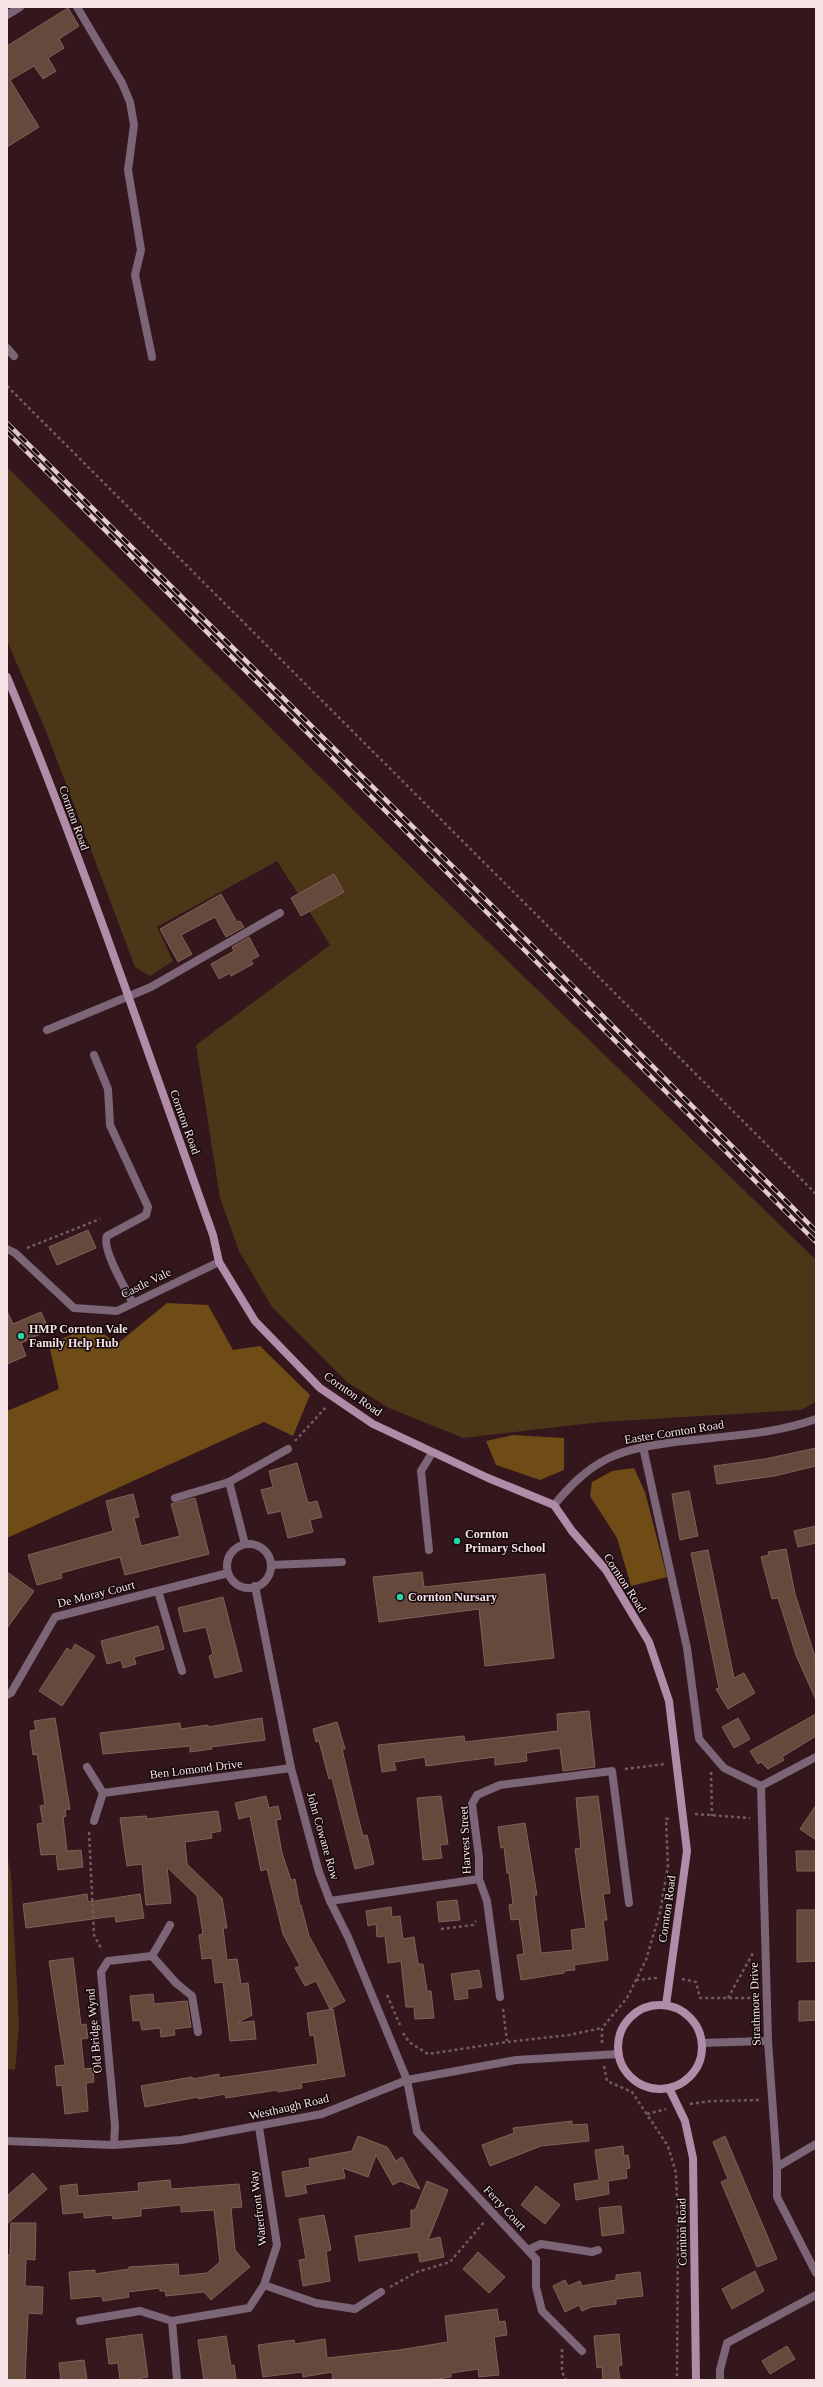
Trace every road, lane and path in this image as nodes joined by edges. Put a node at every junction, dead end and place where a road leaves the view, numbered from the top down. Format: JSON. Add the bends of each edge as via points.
{"nodes":[{"id":1,"x":20,"y":7,"type":"edge"},
{"id":2,"x":77,"y":7,"type":"edge"},
{"id":3,"x":7,"y":15,"type":"edge"},
{"id":4,"x":7,"y":348,"type":"edge"},
{"id":5,"x":14,"y":356,"type":"dead end"},
{"id":6,"x":152,"y":357,"type":"dead end"},
{"id":7,"x":7,"y":386,"type":"edge"},
{"id":8,"x":7,"y":677,"type":"edge"},
{"id":9,"x":280,"y":913,"type":"dead end"},
{"id":10,"x":127,"y":996,"type":"junction"},
{"id":11,"x":47,"y":1030,"type":"dead end"},
{"id":12,"x":94,"y":1055,"type":"dead end"},
{"id":13,"x":816,"y":1194,"type":"edge"},
{"id":14,"x":100,"y":1219,"type":"dead end"},
{"id":15,"x":7,"y":1249,"type":"edge"},
{"id":16,"x":15,"y":1253,"type":"junction"},
{"id":17,"x":219,"y":1262,"type":"junction"},
{"id":18,"x":132,"y":1303,"type":"junction"},
{"id":19,"x":334,"y":1398,"type":"junction"},
{"id":20,"x":816,"y":1419,"type":"edge"},
{"id":21,"x":643,"y":1447,"type":"junction"},
{"id":22,"x":288,"y":1449,"type":"joint"},
{"id":23,"x":432,"y":1453,"type":"junction"},
{"id":24,"x":229,"y":1482,"type":"junction"},
{"id":25,"x":174,"y":1498,"type":"dead end"},
{"id":26,"x":554,"y":1505,"type":"junction"},
{"id":27,"x":245,"y":1544,"type":"junction"},
{"id":28,"x":429,"y":1550,"type":"dead end"},
{"id":29,"x":342,"y":1562,"type":"dead end"},
{"id":30,"x":271,"y":1565,"type":"junction"},
{"id":31,"x":228,"y":1573,"type":"junction"},
{"id":32,"x":256,"y":1586,"type":"junction"},
{"id":33,"x":158,"y":1591,"type":"junction"},
{"id":34,"x":182,"y":1671,"type":"dead end"},
{"id":35,"x":9,"y":1694,"type":"edge"},
{"id":36,"x":711,"y":1752,"type":"junction"},
{"id":37,"x":816,"y":1758,"type":"edge"},
{"id":38,"x":676,"y":1762,"type":"junction"},
{"id":39,"x":87,"y":1767,"type":"dead end"},
{"id":40,"x":291,"y":1768,"type":"junction"},
{"id":41,"x":612,"y":1771,"type":"junction"},
{"id":42,"x":761,"y":1786,"type":"junction"},
{"id":43,"x":103,"y":1793,"type":"junction"},
{"id":44,"x":682,"y":1813,"type":"junction"},
{"id":45,"x":712,"y":1816,"type":"junction"},
{"id":46,"x":762,"y":1819,"type":"junction"},
{"id":47,"x":94,"y":1821,"type":"joint"},
{"id":48,"x":479,"y":1879,"type":"junction"},
{"id":49,"x":330,"y":1901,"type":"junction"},
{"id":50,"x":629,"y":1902,"type":"dead end"},
{"id":51,"x":478,"y":1915,"type":"dead end"},
{"id":52,"x":170,"y":1925,"type":"dead end"},
{"id":53,"x":441,"y":1929,"type":"dead end"},
{"id":54,"x":754,"y":1952,"type":"dead end"},
{"id":55,"x":152,"y":1956,"type":"junction"},
{"id":56,"x":108,"y":1961,"type":"junction"},
{"id":57,"x":670,"y":1977,"type":"junction"},
{"id":58,"x":636,"y":1980,"type":"junction"},
{"id":59,"x":384,"y":1990,"type":"dead end"},
{"id":60,"x":500,"y":1997,"type":"joint"},
{"id":61,"x":728,"y":1998,"type":"junction"},
{"id":62,"x":766,"y":1998,"type":"junction"},
{"id":63,"x":666,"y":2005,"type":"junction"},
{"id":64,"x":602,"y":2028,"type":"junction"},
{"id":65,"x":198,"y":2032,"type":"dead end"},
{"id":66,"x":768,"y":2041,"type":"junction"},
{"id":67,"x":507,"y":2042,"type":"junction"},
{"id":68,"x":702,"y":2043,"type":"junction"},
{"id":69,"x":619,"y":2054,"type":"junction"},
{"id":70,"x":602,"y":2055,"type":"junction"},
{"id":71,"x":407,"y":2080,"type":"junction"},
{"id":72,"x":669,"y":2088,"type":"junction"},
{"id":73,"x":772,"y":2100,"type":"junction"},
{"id":74,"x":678,"y":2106,"type":"junction"},
{"id":75,"x":647,"y":2114,"type":"junction"},
{"id":76,"x":259,"y":2127,"type":"junction"},
{"id":77,"x":7,"y":2141,"type":"edge"},
{"id":78,"x":816,"y":2144,"type":"edge"},
{"id":79,"x":114,"y":2145,"type":"junction"},
{"id":80,"x":777,"y":2167,"type":"junction"},
{"id":81,"x":492,"y":2212,"type":"junction"},
{"id":82,"x":528,"y":2250,"type":"junction"},
{"id":83,"x":598,"y":2250,"type":"dead end"},
{"id":84,"x":816,"y":2273,"type":"edge"},
{"id":85,"x":264,"y":2285,"type":"junction"},
{"id":86,"x":381,"y":2292,"type":"joint"},
{"id":87,"x":816,"y":2295,"type":"edge"},
{"id":88,"x":80,"y":2321,"type":"dead end"},
{"id":89,"x":172,"y":2321,"type":"junction"},
{"id":90,"x":562,"y":2331,"type":"junction"},
{"id":91,"x":582,"y":2351,"type":"dead end"},
{"id":92,"x":177,"y":2380,"type":"edge"},
{"id":93,"x":566,"y":2380,"type":"edge"},
{"id":94,"x":677,"y":2380,"type":"edge"},
{"id":95,"x":696,"y":2380,"type":"edge"},
{"id":96,"x":720,"y":2380,"type":"edge"}],
"edges":[{"from":1,"to":3,"type":"street"},
{"from":2,"to":6,"type":"street","via":[[122,83],[130,102],[134,125],[128,170],[141,250],[135,275]]},
{"from":4,"to":5,"type":"street"},
{"from":7,"to":13,"type":"path"},
{"from":8,"to":10,"type":"main road","name":"Cornton Road"},
{"from":9,"to":10,"type":"street","via":[[151,986]]},
{"from":10,"to":11,"type":"street"},
{"from":10,"to":17,"type":"main road","name":"Cornton Road","via":[[213,1235]]},
{"from":12,"to":18,"type":"street","via":[[108,1089],[110,1125],[148,1208],[146,1215],[107,1236],[106,1239],[109,1254]]},
{"from":14,"to":16,"type":"path"},
{"from":15,"to":16,"type":"street","name":"Castle Vale"},
{"from":16,"to":18,"type":"street","name":"Castle Vale","via":[[74,1308],[117,1311]]},
{"from":17,"to":18,"type":"street","name":"Castle Vale"},
{"from":17,"to":19,"type":"main road","name":"Cornton Road","via":[[255,1321],[320,1388]]},
{"from":19,"to":22,"type":"path"},
{"from":19,"to":23,"type":"main road","name":"Cornton Road","via":[[373,1424]]},
{"from":20,"to":21,"type":"street","name":"Easter Cornton Road","via":[[772,1431]]},
{"from":21,"to":26,"type":"street","name":"Easter Cornton Road","via":[[609,1458],[589,1470],[574,1482]]},
{"from":21,"to":36,"type":"street","via":[[687,1648],[699,1739]]},
{"from":22,"to":24,"type":"street"},
{"from":23,"to":26,"type":"main road","name":"Cornton Road"},
{"from":23,"to":28,"type":"street","via":[[422,1471]]},
{"from":24,"to":25,"type":"street"},
{"from":24,"to":27,"type":"street"},
{"from":26,"to":38,"type":"main road","name":"Cornton Road","via":[[572,1531],[606,1570],[648,1642],[669,1701]]},
{"from":27,"to":30,"type":"street","via":[[253,1544],[265,1551]]},
{"from":27,"to":31,"type":"street","via":[[230,1555]]},
{"from":29,"to":30,"type":"street"},
{"from":30,"to":32,"type":"street","via":[[267,1578]]},
{"from":31,"to":32,"type":"street","via":[[236,1584]]},
{"from":31,"to":33,"type":"street","name":"De Moray Court"},
{"from":32,"to":40,"type":"street","name":"John Cowane Row"},
{"from":33,"to":34,"type":"street"},
{"from":33,"to":35,"type":"street","name":"De Moray Court","via":[[55,1617]]},
{"from":36,"to":42,"type":"street","via":[[724,1768]]},
{"from":36,"to":45,"type":"path"},
{"from":37,"to":42,"type":"street"},
{"from":38,"to":41,"type":"path"},
{"from":38,"to":44,"type":"main road","name":"Cornton Road"},
{"from":39,"to":43,"type":"street"},
{"from":40,"to":43,"type":"street","name":"Ben Lomond Drive"},
{"from":40,"to":49,"type":"street","name":"John Cowane Row","via":[[319,1872]]},
{"from":41,"to":48,"type":"street","name":"Harvest Street","via":[[500,1785],[477,1795],[472,1804],[479,1857]]},
{"from":41,"to":50,"type":"street"},
{"from":42,"to":46,"type":"street","name":"Strathmore Drive"},
{"from":43,"to":47,"type":"street"},
{"from":44,"to":45,"type":"path"},
{"from":44,"to":57,"type":"main road","name":"Cornton Road","via":[[686,1851]]},
{"from":44,"to":58,"type":"path","via":[[666,1819],[668,1866],[660,1912],[646,1960]]},
{"from":45,"to":46,"type":"path"},
{"from":46,"to":62,"type":"street","name":"Strathmore Drive"},
{"from":47,"to":56,"type":"path","via":[[89,1828],[94,1935]]},
{"from":48,"to":49,"type":"street"},
{"from":48,"to":60,"type":"street","name":"Harvest Street","via":[[487,1901]]},
{"from":49,"to":71,"type":"street","name":"John Cowane Row","via":[[348,1937]]},
{"from":51,"to":53,"type":"path","via":[[473,1926]]},
{"from":52,"to":55,"type":"street"},
{"from":54,"to":61,"type":"path"},
{"from":55,"to":56,"type":"street"},
{"from":55,"to":65,"type":"street","via":[[176,1983],[192,1996]]},
{"from":56,"to":79,"type":"street","name":"Old Bridge Wynd","via":[[101,1972],[115,2126]]},
{"from":57,"to":58,"type":"path"},
{"from":57,"to":61,"type":"path","via":[[696,1982],[700,1998]]},
{"from":57,"to":63,"type":"main road","name":"Cornton Road"},
{"from":58,"to":64,"type":"path","via":[[627,1998]]},
{"from":59,"to":67,"type":"path","via":[[392,2002],[408,2042],[428,2054]]},
{"from":60,"to":67,"type":"path"},
{"from":61,"to":62,"type":"path"},
{"from":62,"to":66,"type":"street","name":"Strathmore Drive"},
{"from":63,"to":68,"type":"main road","via":[[684,2012],[694,2022]]},
{"from":63,"to":69,"type":"main road","via":[[646,2007],[631,2016],[619,2037]]},
{"from":64,"to":67,"type":"path","via":[[569,2036]]},
{"from":64,"to":70,"type":"path"},
{"from":66,"to":68,"type":"street"},
{"from":66,"to":73,"type":"street","name":"Strathmore Drive"},
{"from":68,"to":72,"type":"main road","via":[[700,2062],[691,2075],[682,2083]]},
{"from":69,"to":70,"type":"street","name":"Westhaugh Road"},
{"from":69,"to":72,"type":"main road","via":[[625,2070],[637,2082],[655,2088]]},
{"from":70,"to":71,"type":"street","name":"Westhaugh Road","via":[[516,2060]]},
{"from":70,"to":75,"type":"path","via":[[607,2081],[632,2092]]},
{"from":71,"to":76,"type":"street","name":"Westhaugh Road","via":[[322,2114]]},
{"from":71,"to":81,"type":"street","name":"Ferry Court","via":[[417,2132]]},
{"from":72,"to":74,"type":"main road","name":"Cornton Road"},
{"from":73,"to":74,"type":"path","via":[[711,2101]]},
{"from":73,"to":80,"type":"street","name":"Strathmore Drive"},
{"from":74,"to":75,"type":"path"},
{"from":74,"to":95,"type":"main road","name":"Cornton Road","via":[[685,2121],[693,2158]]},
{"from":75,"to":94,"type":"path","via":[[668,2146],[676,2173]]},
{"from":76,"to":79,"type":"street","name":"Westhaugh Road","via":[[181,2140]]},
{"from":76,"to":85,"type":"street","name":"Waterfront Way","via":[[277,2245]]},
{"from":77,"to":79,"type":"street","name":"Westhaugh Road"},
{"from":78,"to":80,"type":"street"},
{"from":80,"to":84,"type":"street","name":"Strathmore Drive","via":[[777,2197]]},
{"from":81,"to":82,"type":"street","name":"Ferry Court"},
{"from":81,"to":86,"type":"path","via":[[450,2262],[417,2272]]},
{"from":82,"to":83,"type":"street","via":[[541,2244],[592,2252]]},
{"from":82,"to":90,"type":"street","name":"Ferry Court","via":[[536,2259],[536,2287],[542,2311]]},
{"from":85,"to":86,"type":"street","via":[[316,2303],[355,2309]]},
{"from":85,"to":89,"type":"street","name":"Waterfront Way","via":[[249,2308]]},
{"from":87,"to":96,"type":"street","via":[[727,2343]]},
{"from":88,"to":89,"type":"street","name":"Waterfront Way","via":[[140,2311]]},
{"from":89,"to":92,"type":"street"},
{"from":90,"to":91,"type":"street","name":"Ferry Court"},
{"from":90,"to":93,"type":"path","via":[[562,2372]]}]}
